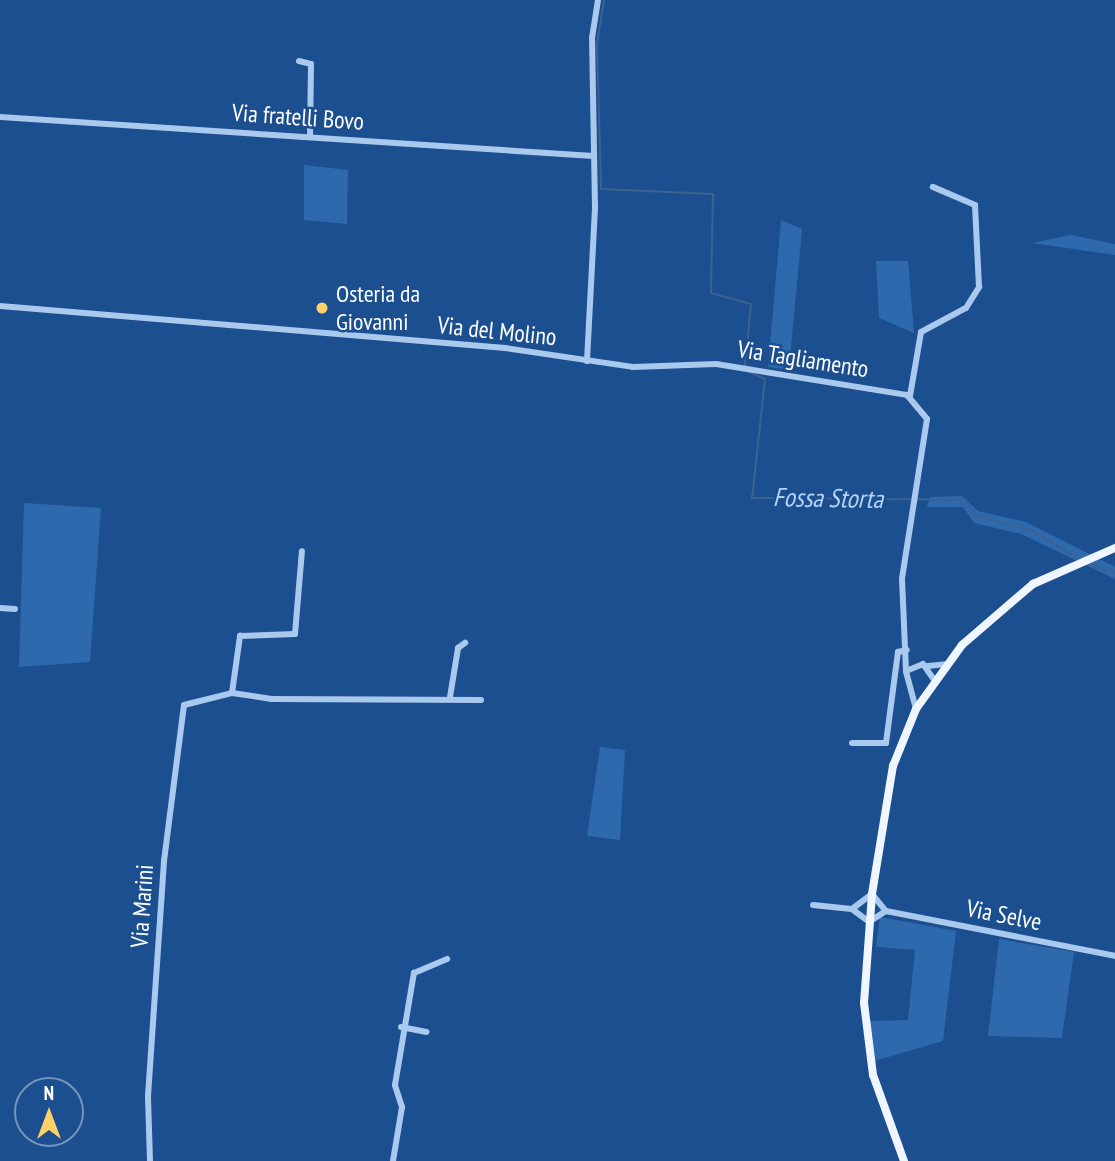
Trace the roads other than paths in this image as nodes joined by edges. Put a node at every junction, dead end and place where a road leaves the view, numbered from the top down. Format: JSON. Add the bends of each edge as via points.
{"nodes":[{"id":1,"x":598,"y":0,"type":"edge"},
{"id":2,"x":299,"y":61,"type":"dead end"},
{"id":3,"x":0,"y":117,"type":"edge"},
{"id":4,"x":310,"y":137,"type":"junction"},
{"id":5,"x":594,"y":156,"type":"junction"},
{"id":6,"x":933,"y":187,"type":"dead end"},
{"id":7,"x":0,"y":306,"type":"edge"},
{"id":8,"x":587,"y":361,"type":"junction"},
{"id":9,"x":910,"y":396,"type":"junction"},
{"id":10,"x":1115,"y":548,"type":"edge"},
{"id":11,"x":302,"y":551,"type":"dead end"},
{"id":12,"x":0,"y":608,"type":"edge"},
{"id":13,"x":15,"y":609,"type":"dead end"},
{"id":14,"x":465,"y":643,"type":"dead end"},
{"id":15,"x":907,"y":650,"type":"junction"},
{"id":16,"x":919,"y":664,"type":"junction"},
{"id":17,"x":946,"y":664,"type":"junction"},
{"id":18,"x":928,"y":666,"type":"junction"},
{"id":19,"x":906,"y":671,"type":"junction"},
{"id":20,"x":934,"y":680,"type":"junction"},
{"id":21,"x":911,"y":689,"type":"junction"},
{"id":22,"x":929,"y":690,"type":"junction"},
{"id":23,"x":232,"y":693,"type":"junction"},
{"id":24,"x":450,"y":697,"type":"junction"},
{"id":25,"x":481,"y":700,"type":"dead end"},
{"id":26,"x":916,"y":709,"type":"junction"},
{"id":27,"x":852,"y":743,"type":"dead end"},
{"id":28,"x":872,"y":894,"type":"junction"},
{"id":29,"x":813,"y":905,"type":"dead end"},
{"id":30,"x":852,"y":909,"type":"junction"},
{"id":31,"x":886,"y":911,"type":"junction"},
{"id":32,"x":869,"y":922,"type":"junction"},
{"id":33,"x":1115,"y":956,"type":"edge"},
{"id":34,"x":447,"y":959,"type":"dead end"},
{"id":35,"x":401,"y":1027,"type":"junction"},
{"id":36,"x":427,"y":1032,"type":"dead end"},
{"id":37,"x":150,"y":1161,"type":"edge"},
{"id":38,"x":393,"y":1161,"type":"edge"},
{"id":39,"x":904,"y":1161,"type":"edge"}],
"edges":[{"from":1,"to":5,"type":"street","name":"Via del Molino","via":[[592,38]]},
{"from":2,"to":4,"type":"street","via":[[311,64]]},
{"from":3,"to":4,"type":"street","name":"Via fratelli Bovo"},
{"from":4,"to":5,"type":"street","name":"Via fratelli Bovo"},
{"from":5,"to":8,"type":"street","name":"Via del Molino"},
{"from":6,"to":9,"type":"street","via":[[975,205],[979,287],[966,308],[921,332]]},
{"from":7,"to":8,"type":"street","name":"Via del Molino","via":[[505,348]]},
{"from":8,"to":9,"type":"street","name":"Via Tagliamento","via":[[746,368]]},
{"from":9,"to":15,"type":"street","via":[[927,419],[919,493],[902,579],[900,628]]},
{"from":10,"to":17,"type":"main road","via":[[1070,562],[1009,603]]},
{"from":11,"to":23,"type":"street","via":[[295,634],[240,636]]},
{"from":12,"to":13,"type":"street"},
{"from":14,"to":24,"type":"street","via":[[458,648]]},
{"from":15,"to":16,"type":"street"},
{"from":15,"to":19,"type":"street"},
{"from":15,"to":27,"type":"street","via":[[898,652],[887,743]]},
{"from":16,"to":18,"type":"street"},
{"from":16,"to":19,"type":"street"},
{"from":17,"to":18,"type":"street"},
{"from":17,"to":20,"type":"main road"},
{"from":18,"to":20,"type":"street"},
{"from":19,"to":21,"type":"street"},
{"from":20,"to":22,"type":"main road"},
{"from":21,"to":22,"type":"street"},
{"from":21,"to":26,"type":"street"},
{"from":22,"to":26,"type":"main road"},
{"from":23,"to":24,"type":"street","name":"Via Marini","via":[[272,699]]},
{"from":23,"to":37,"type":"street","name":"Via Marini","via":[[184,705],[164,861],[148,1096]]},
{"from":24,"to":25,"type":"street","name":"Via Marini"},
{"from":26,"to":28,"type":"main road","via":[[893,766]]},
{"from":28,"to":30,"type":"street"},
{"from":28,"to":31,"type":"street"},
{"from":28,"to":32,"type":"main road"},
{"from":29,"to":30,"type":"street"},
{"from":30,"to":32,"type":"street"},
{"from":31,"to":32,"type":"street"},
{"from":31,"to":33,"type":"street","name":"Via Selve"},
{"from":32,"to":39,"type":"main road","via":[[868,1048]]},
{"from":34,"to":35,"type":"street","via":[[414,973]]},
{"from":35,"to":36,"type":"street"},
{"from":35,"to":38,"type":"street","via":[[395,1085],[402,1107]]}]}
